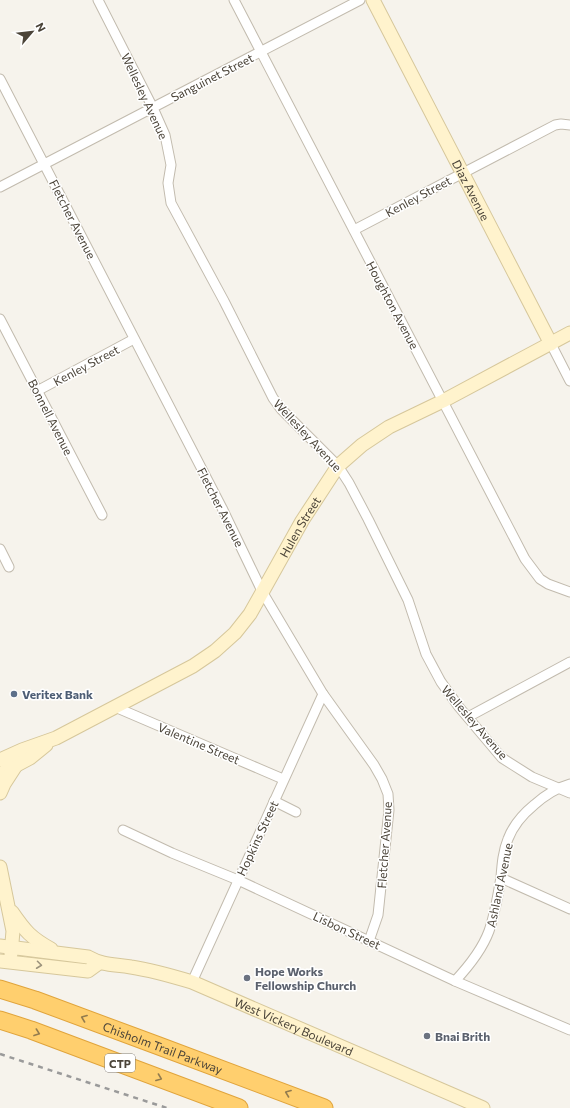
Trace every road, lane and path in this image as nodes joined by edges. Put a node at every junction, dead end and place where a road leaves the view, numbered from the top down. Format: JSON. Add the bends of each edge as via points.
{"nodes":[{"id":1,"x":98,"y":0,"type":"edge"},
{"id":2,"x":234,"y":0,"type":"edge"},
{"id":3,"x":360,"y":0,"type":"edge"},
{"id":4,"x":373,"y":0,"type":"edge"},
{"id":5,"x":261,"y":52,"type":"junction"},
{"id":6,"x":0,"y":80,"type":"edge"},
{"id":7,"x":153,"y":108,"type":"junction"},
{"id":8,"x":570,"y":125,"type":"edge"},
{"id":9,"x":44,"y":164,"type":"junction"},
{"id":10,"x":463,"y":173,"type":"junction"},
{"id":11,"x":0,"y":187,"type":"edge"},
{"id":12,"x":354,"y":230,"type":"junction"},
{"id":13,"x":0,"y":319,"type":"edge"},
{"id":14,"x":570,"y":333,"type":"edge"},
{"id":15,"x":134,"y":339,"type":"junction"},
{"id":16,"x":551,"y":344,"type":"junction"},
{"id":17,"x":570,"y":381,"type":"edge"},
{"id":18,"x":37,"y":391,"type":"junction"},
{"id":19,"x":443,"y":401,"type":"junction"},
{"id":20,"x":338,"y":466,"type":"junction"},
{"id":21,"x":102,"y":515,"type":"dead end"},
{"id":22,"x":0,"y":549,"type":"edge"},
{"id":23,"x":9,"y":567,"type":"dead end"},
{"id":24,"x":570,"y":592,"type":"edge"},
{"id":25,"x":263,"y":593,"type":"junction"},
{"id":26,"x":570,"y":662,"type":"edge"},
{"id":27,"x":322,"y":694,"type":"junction"},
{"id":28,"x":115,"y":707,"type":"junction"},
{"id":29,"x":468,"y":717,"type":"junction"},
{"id":30,"x":50,"y":741,"type":"junction"},
{"id":31,"x":0,"y":760,"type":"edge"},
{"id":32,"x":16,"y":765,"type":"junction"},
{"id":33,"x":0,"y":774,"type":"edge"},
{"id":34,"x":283,"y":779,"type":"junction"},
{"id":35,"x":570,"y":784,"type":"edge"},
{"id":36,"x":558,"y":787,"type":"junction"},
{"id":37,"x":570,"y":792,"type":"edge"},
{"id":38,"x":0,"y":793,"type":"edge"},
{"id":39,"x":274,"y":801,"type":"junction"},
{"id":40,"x":296,"y":812,"type":"dead end"},
{"id":41,"x":123,"y":830,"type":"dead end"},
{"id":42,"x":0,"y":867,"type":"edge"},
{"id":43,"x":501,"y":878,"type":"junction"},
{"id":44,"x":238,"y":880,"type":"junction"},
{"id":45,"x":8,"y":905,"type":"junction"},
{"id":46,"x":570,"y":909,"type":"edge"},
{"id":47,"x":369,"y":940,"type":"junction"},
{"id":48,"x":5,"y":946,"type":"edge"},
{"id":49,"x":56,"y":952,"type":"junction"},
{"id":50,"x":5,"y":961,"type":"edge"},
{"id":51,"x":98,"y":963,"type":"junction"},
{"id":52,"x":455,"y":981,"type":"junction"},
{"id":53,"x":192,"y":982,"type":"junction"},
{"id":54,"x":0,"y":989,"type":"edge"},
{"id":55,"x":0,"y":1020,"type":"edge"},
{"id":56,"x":570,"y":1030,"type":"edge"},
{"id":57,"x":239,"y":1108,"type":"edge"},
{"id":58,"x":324,"y":1108,"type":"edge"},
{"id":59,"x":483,"y":1108,"type":"edge"}],
"edges":[{"from":1,"to":7,"type":"street","name":"Wellesley Avenue"},
{"from":2,"to":5,"type":"street","name":"Houghton Avenue"},
{"from":3,"to":5,"type":"street","name":"Sanguinet Street"},
{"from":4,"to":10,"type":"main road","name":"Diaz Avenue"},
{"from":5,"to":7,"type":"street","name":"Sanguinet Street"},
{"from":5,"to":12,"type":"street","name":"Houghton Avenue"},
{"from":6,"to":9,"type":"street","name":"Fletcher Avenue"},
{"from":7,"to":9,"type":"street","name":"Sanguinet Street"},
{"from":7,"to":20,"type":"street","name":"Wellesley Avenue","via":[[168,144],[171,203],[273,398]]},
{"from":8,"to":10,"type":"street","name":"Kenley Street","via":[[555,125]]},
{"from":9,"to":11,"type":"street","name":"Sanguinet Street"},
{"from":9,"to":15,"type":"street","name":"Fletcher Avenue"},
{"from":10,"to":12,"type":"street","name":"Kenley Street"},
{"from":10,"to":16,"type":"main road","name":"Diaz Avenue"},
{"from":12,"to":19,"type":"street","name":"Houghton Avenue"},
{"from":13,"to":18,"type":"street","name":"Bonnell Avenue"},
{"from":14,"to":16,"type":"main road","name":"Hulen Street"},
{"from":15,"to":18,"type":"street","name":"Kenley Street"},
{"from":15,"to":25,"type":"street","name":"Fletcher Avenue"},
{"from":16,"to":17,"type":"street","name":"Diaz Avenue"},
{"from":16,"to":19,"type":"main road","name":"Hulen Street"},
{"from":18,"to":21,"type":"street","name":"Bonnell Avenue"},
{"from":19,"to":20,"type":"main road","name":"Hulen Street","via":[[389,427],[362,445]]},
{"from":19,"to":24,"type":"street","name":"Houghton Avenue","via":[[525,559],[540,579]]},
{"from":20,"to":25,"type":"main road","name":"Hulen Street","via":[[302,521]]},
{"from":20,"to":29,"type":"street","name":"Wellesley Avenue","via":[[368,518],[408,600],[426,654],[441,682]]},
{"from":22,"to":23,"type":"street"},
{"from":25,"to":27,"type":"street","name":"Fletcher Avenue"},
{"from":25,"to":28,"type":"main road","name":"Hulen Street","via":[[240,627],[215,651]]},
{"from":26,"to":29,"type":"street"},
{"from":27,"to":34,"type":"street","name":"Hopkins Street"},
{"from":27,"to":47,"type":"street","name":"Fletcher Avenue","via":[[374,765],[388,794],[389,810],[381,893],[378,915]]},
{"from":28,"to":30,"type":"main road","name":"Hulen Street"},
{"from":28,"to":34,"type":"street","name":"Valentine Street"},
{"from":29,"to":36,"type":"street","name":"Wellesley Avenue","via":[[502,758],[532,777]]},
{"from":30,"to":31,"type":"main road"},
{"from":30,"to":32,"type":"main road","via":[[30,758]]},
{"from":32,"to":33,"type":"main road"},
{"from":32,"to":38,"type":"main road"},
{"from":34,"to":39,"type":"street","name":"Hopkins Street"},
{"from":35,"to":36,"type":"street","name":"Ashland Avenue"},
{"from":36,"to":37,"type":"street","name":"Wellesley Avenue"},
{"from":36,"to":43,"type":"street","name":"Ashland Avenue","via":[[527,811],[515,826],[503,854]]},
{"from":39,"to":40,"type":"street"},
{"from":39,"to":44,"type":"street","name":"Hopkins Street"},
{"from":41,"to":44,"type":"street","name":"Lisbon Street"},
{"from":42,"to":45,"type":"main road"},
{"from":43,"to":46,"type":"street"},
{"from":43,"to":52,"type":"street","name":"Ashland Avenue","via":[[495,911],[482,947]]},
{"from":44,"to":47,"type":"street","name":"Lisbon Street"},
{"from":44,"to":53,"type":"street","name":"Hopkins Street"},
{"from":45,"to":48,"type":"main road","via":[[13,931]]},
{"from":45,"to":49,"type":"main road","via":[[34,940]]},
{"from":47,"to":52,"type":"street","name":"Lisbon Street"},
{"from":48,"to":49,"type":"main road","name":"West Vickery Boulevard"},
{"from":48,"to":50,"type":"main road"},
{"from":49,"to":51,"type":"main road","name":"West Vickery Boulevard","via":[[88,957]]},
{"from":50,"to":51,"type":"main road","name":"West Vickery Boulevard","one_way":true,"via":[[88,971]]},
{"from":51,"to":53,"type":"main road","name":"West Vickery Boulevard","via":[[130,967]]},
{"from":52,"to":56,"type":"street","name":"Lisbon Street"},
{"from":53,"to":59,"type":"main road","name":"West Vickery Boulevard"},
{"from":58,"to":54,"type":"highway","name":"Chisholm Trail Parkway","number":"CTP","one_way":true},
{"from":55,"to":57,"type":"highway","number":"CTP","one_way":true}]}
